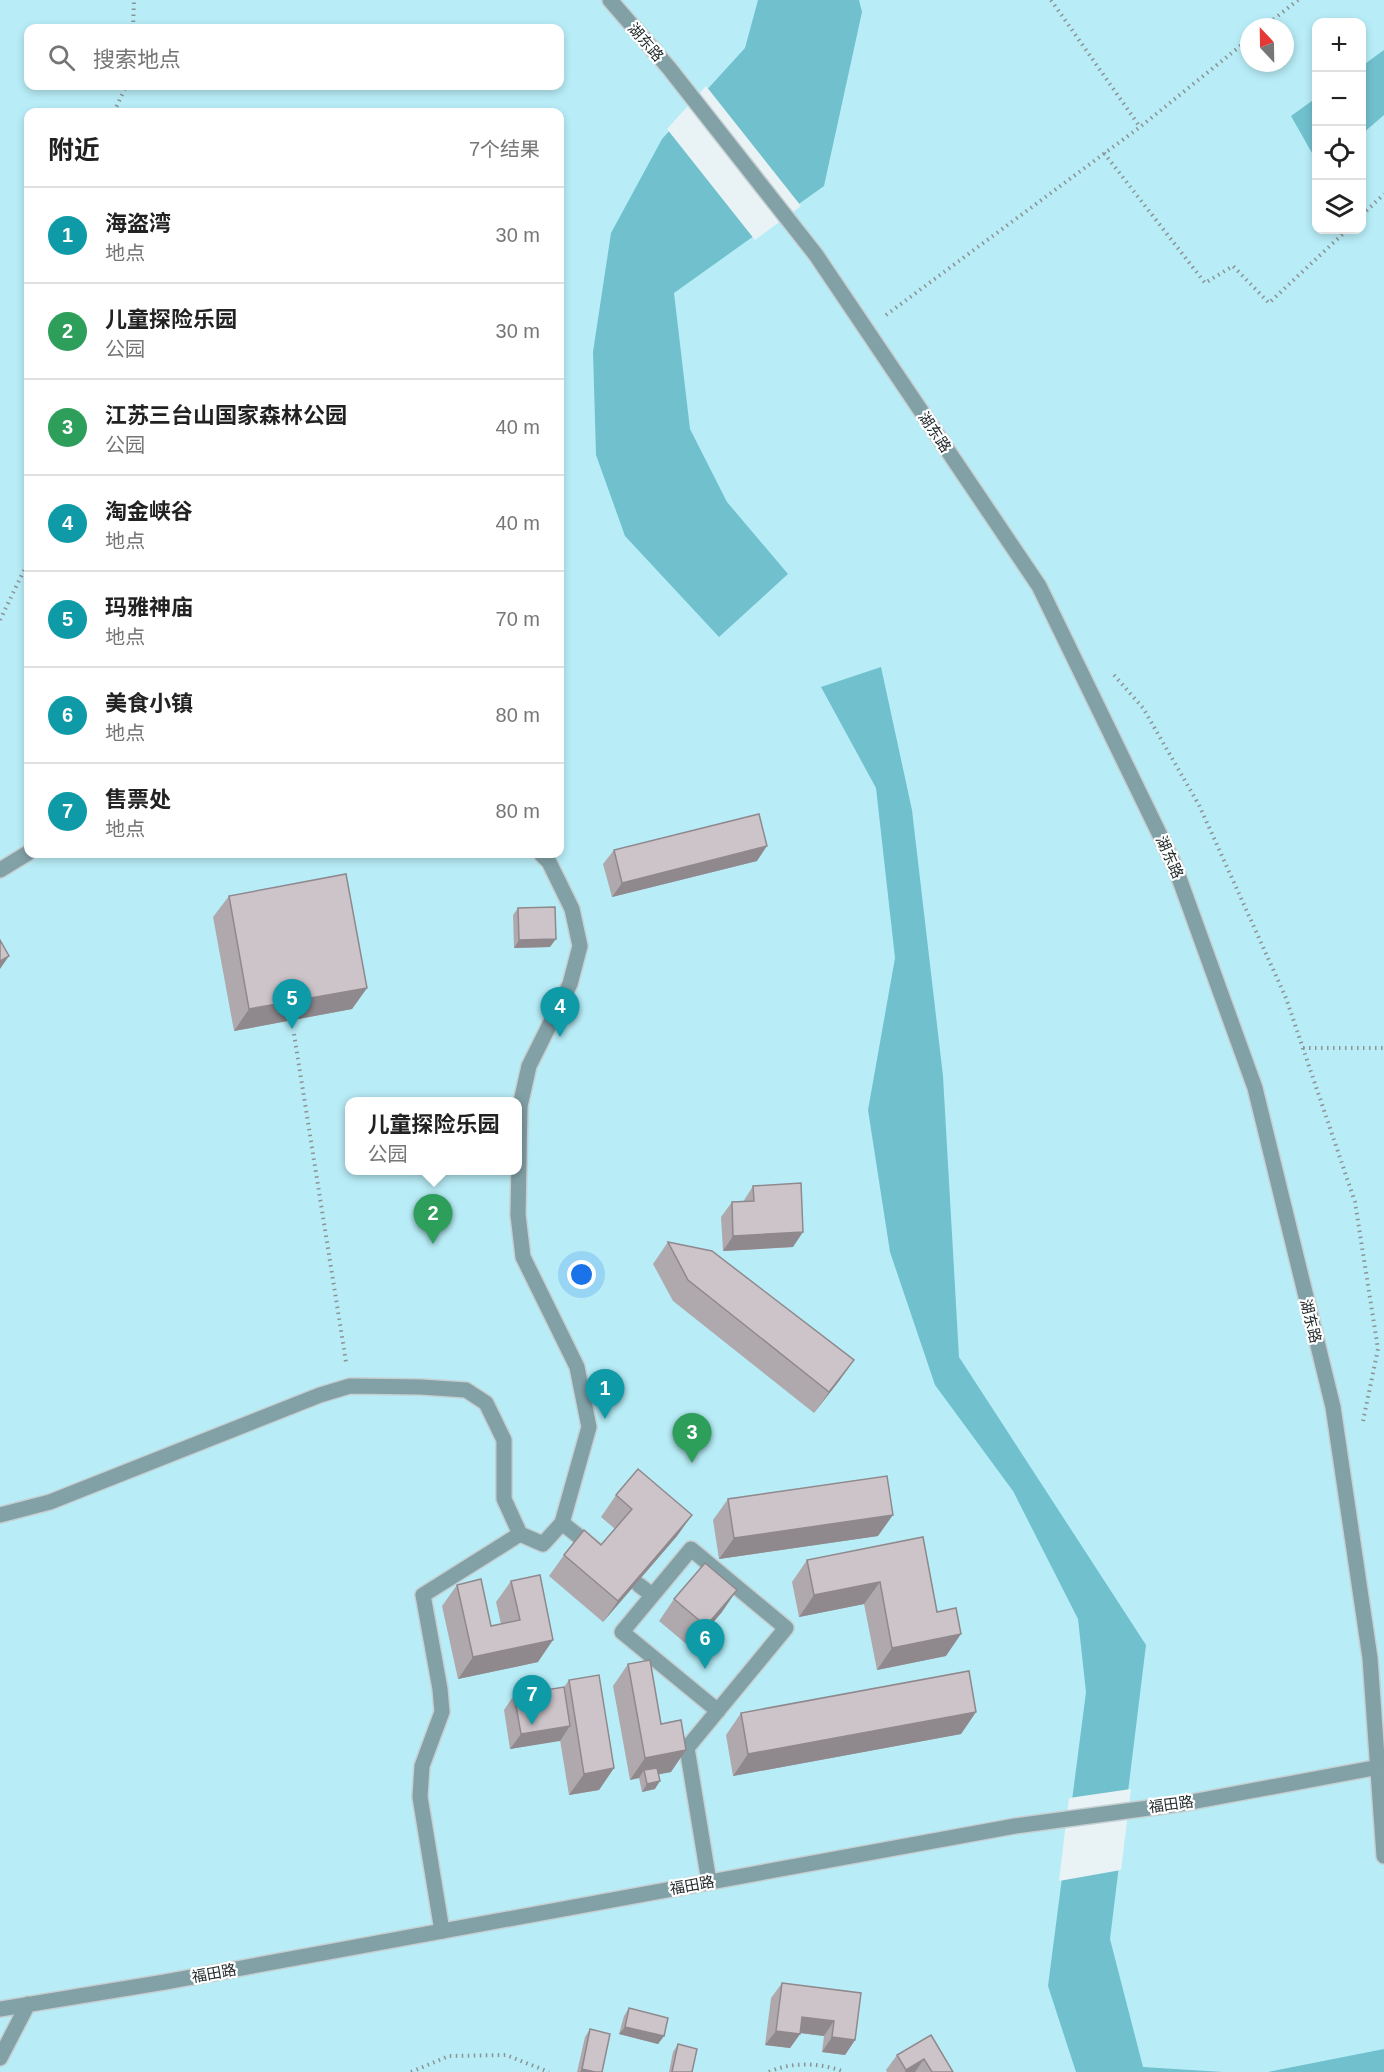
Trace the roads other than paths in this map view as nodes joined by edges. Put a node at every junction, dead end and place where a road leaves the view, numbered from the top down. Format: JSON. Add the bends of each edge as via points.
{"nodes":[{"id":1,"x":610,"y":0,"type":"edge"},
{"id":2,"x":24,"y":856,"type":"edge"},
{"id":3,"x":545,"y":858,"type":"edge"},
{"id":4,"x":0,"y":870,"type":"edge"},
{"id":5,"x":522,"y":1097,"type":"edge"},
{"id":6,"x":519,"y":1175,"type":"edge"},
{"id":7,"x":0,"y":1515,"type":"edge"},
{"id":8,"x":562,"y":1523,"type":"junction"},
{"id":9,"x":519,"y":1534,"type":"junction"},
{"id":10,"x":595,"y":1549,"type":"edge"},
{"id":11,"x":639,"y":1585,"type":"edge"},
{"id":12,"x":652,"y":1595,"type":"junction"},
{"id":13,"x":718,"y":1711,"type":"junction"},
{"id":14,"x":1380,"y":1767,"type":"edge"},
{"id":15,"x":1384,"y":1856,"type":"edge"},
{"id":16,"x":709,"y":1882,"type":"junction"},
{"id":17,"x":442,"y":1931,"type":"junction"},
{"id":18,"x":28,"y":2004,"type":"junction"},
{"id":19,"x":0,"y":2009,"type":"edge"},
{"id":20,"x":0,"y":2058,"type":"edge"}],
"edges":[{"from":1,"to":14,"type":"street","name":"湖东路","via":[[669,68],[816,255],[1039,586],[1174,864],[1255,1088],[1333,1407],[1370,1658]]},
{"from":2,"to":4,"type":"street"},
{"from":3,"to":5,"type":"street","via":[[572,909],[580,946],[570,984],[529,1066]]},
{"from":6,"to":8,"type":"street","via":[[523,1257],[577,1366],[589,1427]]},
{"from":7,"to":9,"type":"street","via":[[50,1502],[350,1386],[466,1390],[486,1403],[504,1440],[504,1499]]},
{"from":8,"to":9,"type":"street","via":[[543,1544]]},
{"from":8,"to":10,"type":"street"},
{"from":9,"to":17,"type":"street","via":[[423,1595],[442,1712],[422,1766],[420,1797]]},
{"from":11,"to":12,"type":"street"},
{"from":12,"to":13,"type":"street","via":[[622,1632]]},
{"from":12,"to":13,"type":"street","via":[[691,1550],[786,1628]]},
{"from":13,"to":16,"type":"street","via":[[687,1748]]},
{"from":14,"to":15,"type":"street","name":"湖东路"},
{"from":14,"to":16,"type":"street","name":"福田路","via":[[1186,1803],[1015,1826]]},
{"from":16,"to":17,"type":"street","name":"福田路"},
{"from":17,"to":18,"type":"street","name":"福田路"},
{"from":18,"to":19,"type":"street","name":"福田路"},
{"from":18,"to":20,"type":"street"}]}
